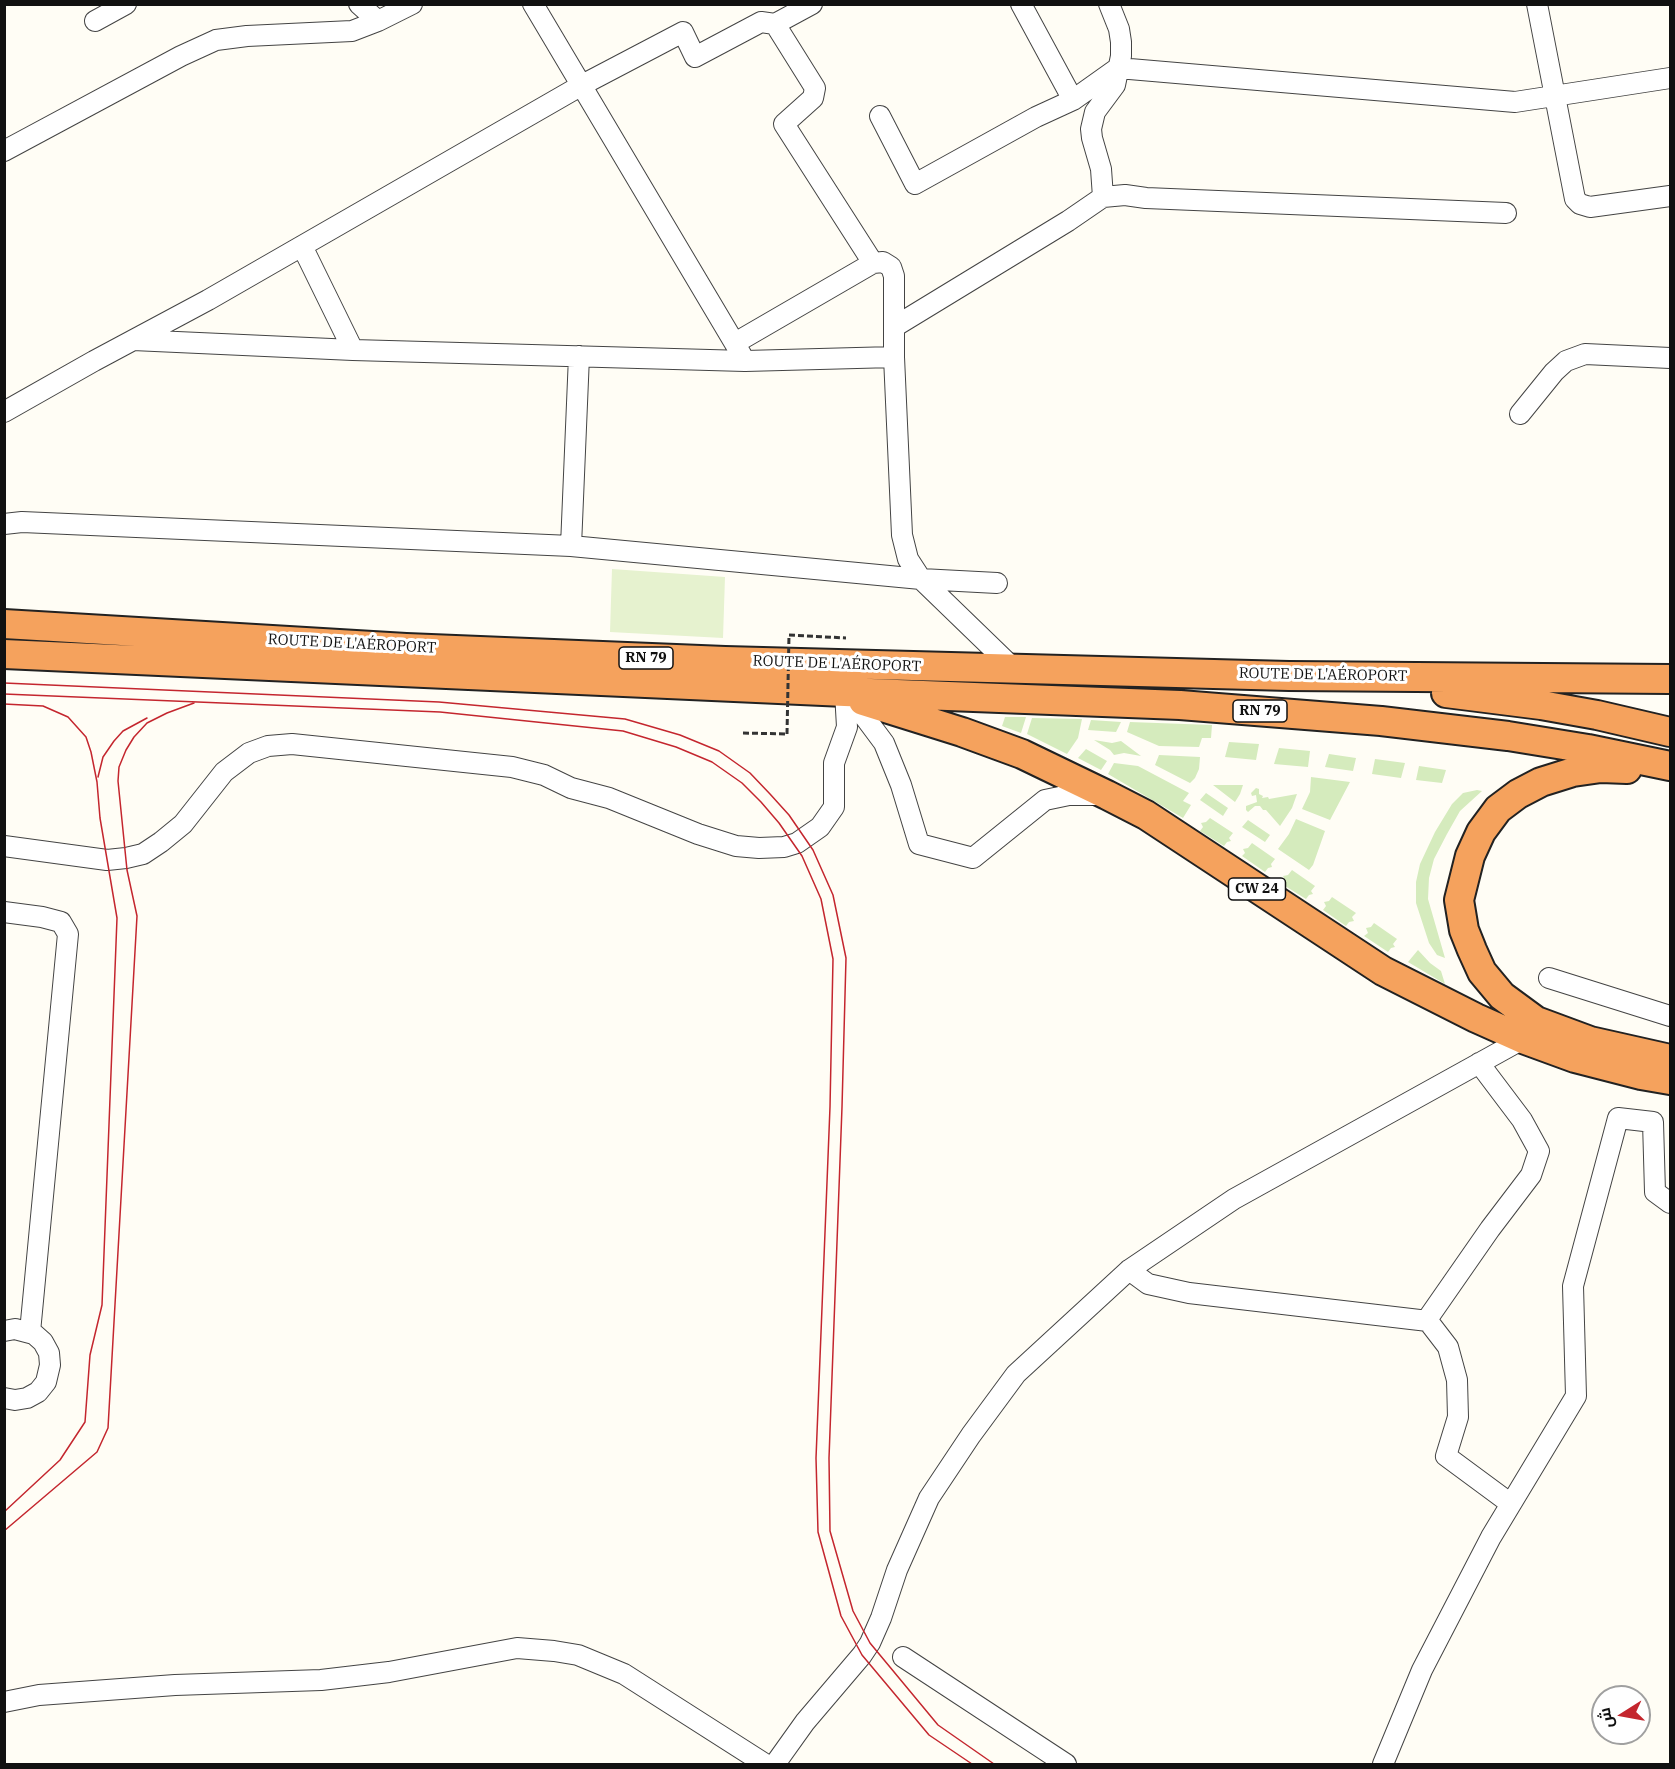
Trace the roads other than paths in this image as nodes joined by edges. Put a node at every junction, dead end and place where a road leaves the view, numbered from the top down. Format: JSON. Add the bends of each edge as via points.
{"nodes":[{"id":1,"x":126,"y":4,"type":"edge"},
{"id":2,"x":358,"y":4,"type":"edge"},
{"id":3,"x":412,"y":4,"type":"edge"},
{"id":4,"x":533,"y":4,"type":"edge"},
{"id":5,"x":812,"y":4,"type":"edge"},
{"id":6,"x":1021,"y":4,"type":"edge"},
{"id":7,"x":1109,"y":4,"type":"edge"},
{"id":8,"x":1537,"y":4,"type":"edge"},
{"id":9,"x":95,"y":21,"type":"dead end"},
{"id":10,"x":378,"y":21,"type":"junction"},
{"id":11,"x":775,"y":24,"type":"junction"},
{"id":12,"x":1118,"y":68,"type":"junction"},
{"id":13,"x":1671,"y":78,"type":"edge"},
{"id":14,"x":582,"y":85,"type":"junction"},
{"id":15,"x":1554,"y":95,"type":"junction"},
{"id":16,"x":1073,"y":100,"type":"junction"},
{"id":17,"x":880,"y":116,"type":"dead end"},
{"id":18,"x":4,"y":151,"type":"edge"},
{"id":19,"x":1671,"y":196,"type":"edge"},
{"id":20,"x":1104,"y":197,"type":"junction"},
{"id":21,"x":1506,"y":213,"type":"dead end"},
{"id":22,"x":302,"y":246,"type":"junction"},
{"id":23,"x":873,"y":263,"type":"junction"},
{"id":24,"x":894,"y":327,"type":"junction"},
{"id":25,"x":133,"y":340,"type":"junction"},
{"id":26,"x":735,"y":343,"type":"junction"},
{"id":27,"x":353,"y":350,"type":"junction"},
{"id":28,"x":579,"y":356,"type":"junction"},
{"id":29,"x":894,"y":357,"type":"junction"},
{"id":30,"x":1671,"y":358,"type":"edge"},
{"id":31,"x":745,"y":361,"type":"junction"},
{"id":32,"x":4,"y":412,"type":"edge"},
{"id":33,"x":1520,"y":414,"type":"dead end"},
{"id":34,"x":4,"y":524,"type":"edge"},
{"id":35,"x":571,"y":546,"type":"junction"},
{"id":36,"x":921,"y":579,"type":"junction"},
{"id":37,"x":997,"y":583,"type":"dead end"},
{"id":38,"x":4,"y":624,"type":"edge"},
{"id":39,"x":4,"y":654,"type":"edge"},
{"id":40,"x":1014,"y":669,"type":"junction"},
{"id":41,"x":1289,"y":676,"type":"junction"},
{"id":42,"x":1671,"y":680,"type":"edge"},
{"id":43,"x":845,"y":692,"type":"junction"},
{"id":44,"x":1671,"y":732,"type":"edge"},
{"id":45,"x":1671,"y":766,"type":"edge"},
{"id":46,"x":1671,"y":776,"type":"edge"},
{"id":47,"x":1107,"y":795,"type":"junction"},
{"id":48,"x":4,"y":846,"type":"edge"},
{"id":49,"x":4,"y":912,"type":"edge"},
{"id":50,"x":1549,"y":978,"type":"dead end"},
{"id":51,"x":1671,"y":1016,"type":"edge"},
{"id":52,"x":1530,"y":1030,"type":"junction"},
{"id":53,"x":1671,"y":1059,"type":"edge"},
{"id":54,"x":1479,"y":1064,"type":"junction"},
{"id":55,"x":1671,"y":1080,"type":"edge"},
{"id":56,"x":1671,"y":1203,"type":"edge"},
{"id":57,"x":1129,"y":1270,"type":"junction"},
{"id":58,"x":1426,"y":1321,"type":"junction"},
{"id":59,"x":4,"y":1331,"type":"edge"},
{"id":60,"x":30,"y":1332,"type":"junction"},
{"id":61,"x":4,"y":1398,"type":"edge"},
{"id":62,"x":1511,"y":1504,"type":"junction"},
{"id":63,"x":903,"y":1657,"type":"dead end"},
{"id":64,"x":4,"y":1702,"type":"edge"},
{"id":65,"x":765,"y":1764,"type":"edge"},
{"id":66,"x":775,"y":1764,"type":"edge"},
{"id":67,"x":1066,"y":1764,"type":"edge"},
{"id":68,"x":1383,"y":1764,"type":"edge"}],
"edges":[{"from":1,"to":9,"type":"street"},
{"from":2,"to":10,"type":"street"},
{"from":3,"to":10,"type":"street"},
{"from":4,"to":14,"type":"street"},
{"from":5,"to":11,"type":"street"},
{"from":6,"to":16,"type":"street"},
{"from":7,"to":12,"type":"street","via":[[1121,42]]},
{"from":8,"to":15,"type":"street"},
{"from":10,"to":18,"type":"street","via":[[352,31],[216,40]]},
{"from":11,"to":14,"type":"street","via":[[761,22],[695,57],[682,32]]},
{"from":11,"to":23,"type":"street","via":[[815,88],[813,98],[784,124]]},
{"from":12,"to":15,"type":"street","via":[[1515,102]]},
{"from":12,"to":16,"type":"street"},
{"from":12,"to":20,"type":"street","via":[[1115,85],[1095,112],[1091,129]]},
{"from":13,"to":15,"type":"street"},
{"from":14,"to":22,"type":"street"},
{"from":14,"to":26,"type":"street"},
{"from":15,"to":19,"type":"street","via":[[1573,196],[1580,204],[1590,207]]},
{"from":16,"to":17,"type":"street","via":[[915,184]]},
{"from":20,"to":21,"type":"street"},
{"from":20,"to":24,"type":"street"},
{"from":22,"to":25,"type":"street"},
{"from":22,"to":27,"type":"street"},
{"from":23,"to":24,"type":"street","via":[[886,263],[894,272]]},
{"from":23,"to":26,"type":"street"},
{"from":24,"to":29,"type":"street"},
{"from":25,"to":27,"type":"street"},
{"from":25,"to":32,"type":"street"},
{"from":26,"to":31,"type":"street"},
{"from":27,"to":28,"type":"street"},
{"from":28,"to":31,"type":"street"},
{"from":28,"to":35,"type":"street"},
{"from":29,"to":31,"type":"street"},
{"from":29,"to":36,"type":"street","via":[[902,535],[908,559]]},
{"from":30,"to":33,"type":"street","via":[[1585,354],[1566,361]]},
{"from":34,"to":35,"type":"street"},
{"from":35,"to":36,"type":"street"},
{"from":36,"to":37,"type":"street"},
{"from":36,"to":40,"type":"street"},
{"from":38,"to":40,"type":"highway","name":"ROUTE DE L'AÉROPORT","number":"RN 79","via":[[417,648]]},
{"from":39,"to":43,"type":"highway","name":"ROUTE DE L'AÉROPORT","number":"RN 79"},
{"from":40,"to":41,"type":"highway","name":"ROUTE DE L'AÉROPORT","number":"RN 79"},
{"from":41,"to":42,"type":"highway","name":"ROUTE DE L'AÉROPORT"},
{"from":41,"to":44,"type":"highway","number":"RN 79","via":[[1541,705]]},
{"from":43,"to":45,"type":"highway","number":"RN 79","via":[[1179,705],[1381,721],[1508,736]]},
{"from":43,"to":47,"type":"highway","number":"CW 24","via":[[868,704],[1022,754]]},
{"from":43,"to":47,"type":"street","via":[[884,743],[919,844],[973,858],[1044,800],[1069,795]]},
{"from":43,"to":48,"type":"street","via":[[847,727],[834,763],[834,807],[820,827],[784,848],[735,846],[609,798],[512,767],[292,744],[249,753],[224,772],[183,824],[143,854],[107,860]]},
{"from":46,"to":52,"type":"highway","via":[[1610,768],[1573,772],[1518,794],[1498,809],[1481,832],[1470,856],[1459,900],[1464,930],[1482,972]]},
{"from":47,"to":52,"type":"highway","number":"CW 24","via":[[1146,815],[1383,972],[1476,1018]]},
{"from":49,"to":60,"type":"street","via":[[61,922],[68,934]]},
{"from":50,"to":51,"type":"street"},
{"from":52,"to":53,"type":"highway"},
{"from":52,"to":54,"type":"street"},
{"from":52,"to":55,"type":"highway","number":"CW 24","via":[[1575,1058]]},
{"from":54,"to":57,"type":"street","via":[[1234,1199]]},
{"from":54,"to":58,"type":"street","via":[[1522,1120],[1539,1151],[1531,1175]]},
{"from":56,"to":62,"type":"street","via":[[1655,1192],[1653,1122],[1618,1118],[1573,1286],[1576,1396]]},
{"from":57,"to":58,"type":"street","via":[[1148,1284],[1190,1293]]},
{"from":57,"to":66,"type":"street","via":[[1016,1374],[971,1435],[929,1498],[870,1643]]},
{"from":58,"to":62,"type":"street","via":[[1448,1347],[1457,1380],[1458,1417],[1446,1456]]},
{"from":59,"to":60,"type":"street"},
{"from":60,"to":61,"type":"street","via":[[49,1353],[45,1382],[27,1398]]},
{"from":62,"to":68,"type":"street","via":[[1422,1670]]},
{"from":63,"to":67,"type":"street"},
{"from":64,"to":65,"type":"street","via":[[39,1695],[321,1680],[410,1669],[517,1648],[554,1651],[624,1674]]}]}
